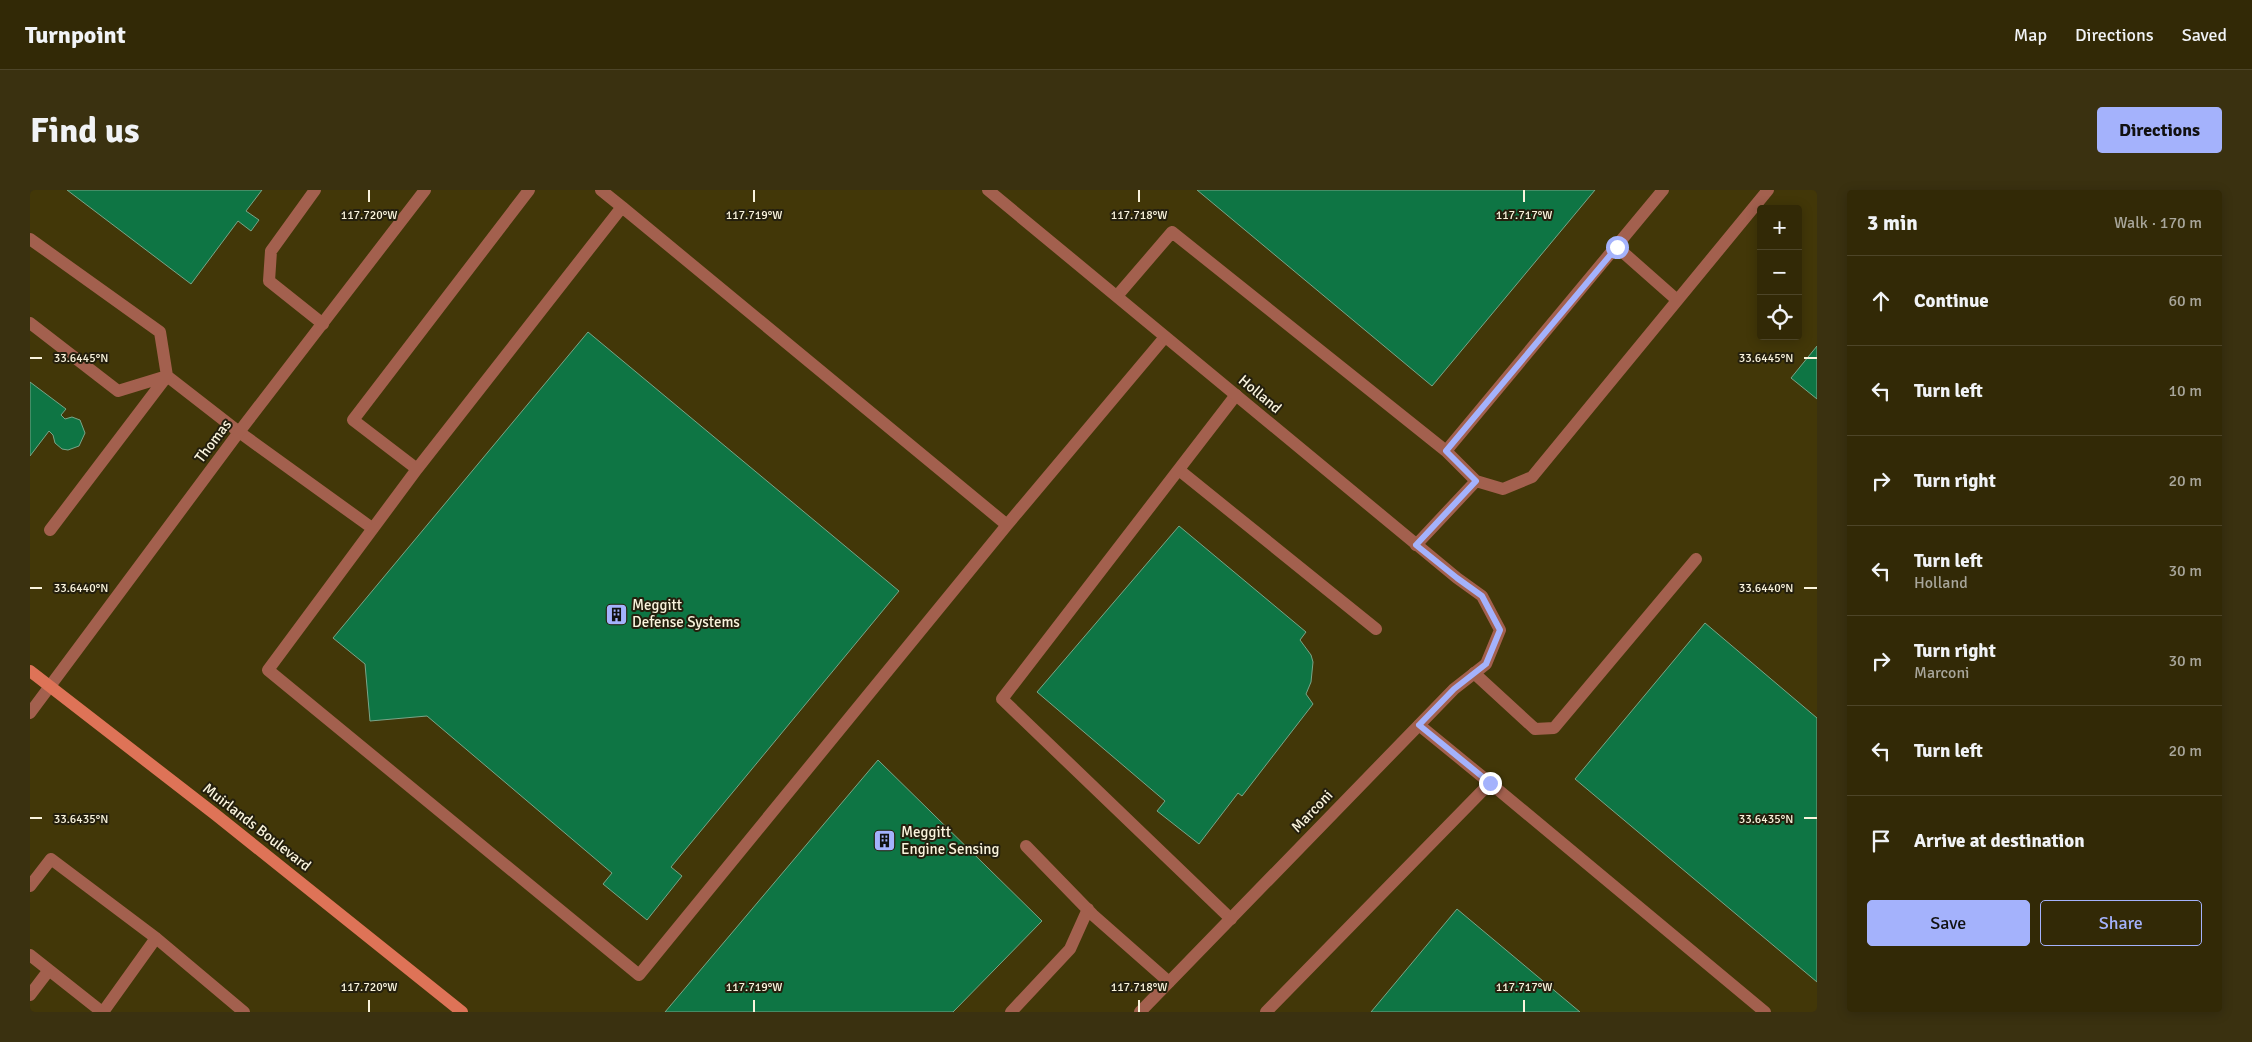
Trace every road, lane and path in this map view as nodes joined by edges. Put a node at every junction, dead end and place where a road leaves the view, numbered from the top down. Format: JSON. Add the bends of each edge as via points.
{"nodes":[{"id":1,"x":314,"y":190,"type":"edge"},
{"id":2,"x":425,"y":190,"type":"edge"},
{"id":3,"x":529,"y":190,"type":"edge"},
{"id":4,"x":601,"y":190,"type":"edge"},
{"id":5,"x":988,"y":190,"type":"edge"},
{"id":6,"x":1663,"y":190,"type":"edge"},
{"id":7,"x":1768,"y":190,"type":"edge"},
{"id":8,"x":622,"y":207,"type":"junction"},
{"id":9,"x":30,"y":239,"type":"edge"},
{"id":10,"x":1617,"y":247,"type":"junction"},
{"id":11,"x":1117,"y":296,"type":"junction"},
{"id":12,"x":1677,"y":300,"type":"junction"},
{"id":13,"x":30,"y":324,"type":"edge"},
{"id":14,"x":323,"y":324,"type":"junction"},
{"id":15,"x":1166,"y":337,"type":"junction"},
{"id":16,"x":167,"y":376,"type":"junction"},
{"id":17,"x":1236,"y":396,"type":"junction"},
{"id":18,"x":240,"y":432,"type":"junction"},
{"id":19,"x":1446,"y":451,"type":"junction"},
{"id":20,"x":417,"y":469,"type":"junction"},
{"id":21,"x":1179,"y":470,"type":"junction"},
{"id":22,"x":1476,"y":481,"type":"junction"},
{"id":23,"x":1007,"y":525,"type":"junction"},
{"id":24,"x":372,"y":528,"type":"junction"},
{"id":25,"x":50,"y":530,"type":"dead end"},
{"id":26,"x":1416,"y":545,"type":"junction"},
{"id":27,"x":1696,"y":559,"type":"dead end"},
{"id":28,"x":1376,"y":628,"type":"dead end"},
{"id":29,"x":1500,"y":630,"type":"joint"},
{"id":30,"x":30,"y":671,"type":"edge"},
{"id":31,"x":1474,"y":673,"type":"junction"},
{"id":32,"x":50,"y":686,"type":"junction"},
{"id":33,"x":30,"y":713,"type":"edge"},
{"id":34,"x":1419,"y":725,"type":"junction"},
{"id":35,"x":1490,"y":783,"type":"junction"},
{"id":36,"x":1026,"y":846,"type":"dead end"},
{"id":37,"x":30,"y":886,"type":"edge"},
{"id":38,"x":1088,"y":910,"type":"junction"},
{"id":39,"x":1231,"y":919,"type":"junction"},
{"id":40,"x":156,"y":938,"type":"junction"},
{"id":41,"x":30,"y":955,"type":"edge"},
{"id":42,"x":49,"y":970,"type":"junction"},
{"id":43,"x":1169,"y":982,"type":"junction"},
{"id":44,"x":30,"y":995,"type":"edge"},
{"id":45,"x":102,"y":1012,"type":"edge"},
{"id":46,"x":244,"y":1012,"type":"edge"},
{"id":47,"x":462,"y":1012,"type":"edge"},
{"id":48,"x":1011,"y":1012,"type":"edge"},
{"id":49,"x":1140,"y":1012,"type":"edge"},
{"id":50,"x":1266,"y":1012,"type":"edge"},
{"id":51,"x":1765,"y":1012,"type":"edge"}],
"edges":[{"from":1,"to":14,"type":"street","via":[[271,251],[269,281]]},
{"from":2,"to":14,"type":"street","name":"Thomas"},
{"from":3,"to":20,"type":"street","via":[[353,420]]},
{"from":4,"to":8,"type":"street"},
{"from":5,"to":11,"type":"street","name":"Holland"},
{"from":6,"to":10,"type":"street"},
{"from":7,"to":12,"type":"street"},
{"from":8,"to":20,"type":"street"},
{"from":8,"to":23,"type":"street"},
{"from":9,"to":16,"type":"street","via":[[160,332]]},
{"from":10,"to":12,"type":"street"},
{"from":10,"to":19,"type":"street"},
{"from":11,"to":15,"type":"street","name":"Holland"},
{"from":11,"to":19,"type":"street","via":[[1172,232]]},
{"from":12,"to":22,"type":"street","via":[[1532,476],[1503,490]]},
{"from":13,"to":16,"type":"street","via":[[118,391]]},
{"from":14,"to":18,"type":"street","name":"Thomas"},
{"from":15,"to":17,"type":"street","name":"Holland"},
{"from":15,"to":23,"type":"street"},
{"from":16,"to":18,"type":"street"},
{"from":16,"to":25,"type":"street"},
{"from":17,"to":21,"type":"street"},
{"from":17,"to":26,"type":"street","name":"Holland"},
{"from":18,"to":24,"type":"street"},
{"from":18,"to":32,"type":"street","name":"Thomas"},
{"from":19,"to":22,"type":"street"},
{"from":20,"to":24,"type":"street"},
{"from":21,"to":28,"type":"street"},
{"from":21,"to":39,"type":"street","via":[[1002,700]]},
{"from":22,"to":26,"type":"street"},
{"from":23,"to":24,"type":"street","via":[[638,975],[268,670]]},
{"from":26,"to":29,"type":"street","name":"Holland","via":[[1482,596]]},
{"from":27,"to":31,"type":"street","via":[[1554,728],[1535,729]]},
{"from":29,"to":31,"type":"street","name":"Marconi","via":[[1486,664]]},
{"from":30,"to":32,"type":"main road","name":"Muirlands Boulevard"},
{"from":31,"to":34,"type":"street","name":"Marconi"},
{"from":32,"to":33,"type":"street","name":"Thomas"},
{"from":32,"to":47,"type":"main road","name":"Muirlands Boulevard"},
{"from":34,"to":35,"type":"street"},
{"from":34,"to":39,"type":"street","name":"Marconi"},
{"from":35,"to":50,"type":"street"},
{"from":35,"to":51,"type":"street"},
{"from":36,"to":38,"type":"street"},
{"from":37,"to":40,"type":"street","via":[[51,859]]},
{"from":38,"to":43,"type":"street"},
{"from":38,"to":48,"type":"street","via":[[1070,949]]},
{"from":39,"to":43,"type":"street","name":"Marconi"},
{"from":40,"to":45,"type":"street"},
{"from":40,"to":46,"type":"street"},
{"from":41,"to":42,"type":"street"},
{"from":42,"to":44,"type":"street"},
{"from":42,"to":45,"type":"street"},
{"from":43,"to":49,"type":"street","name":"Marconi"}]}
